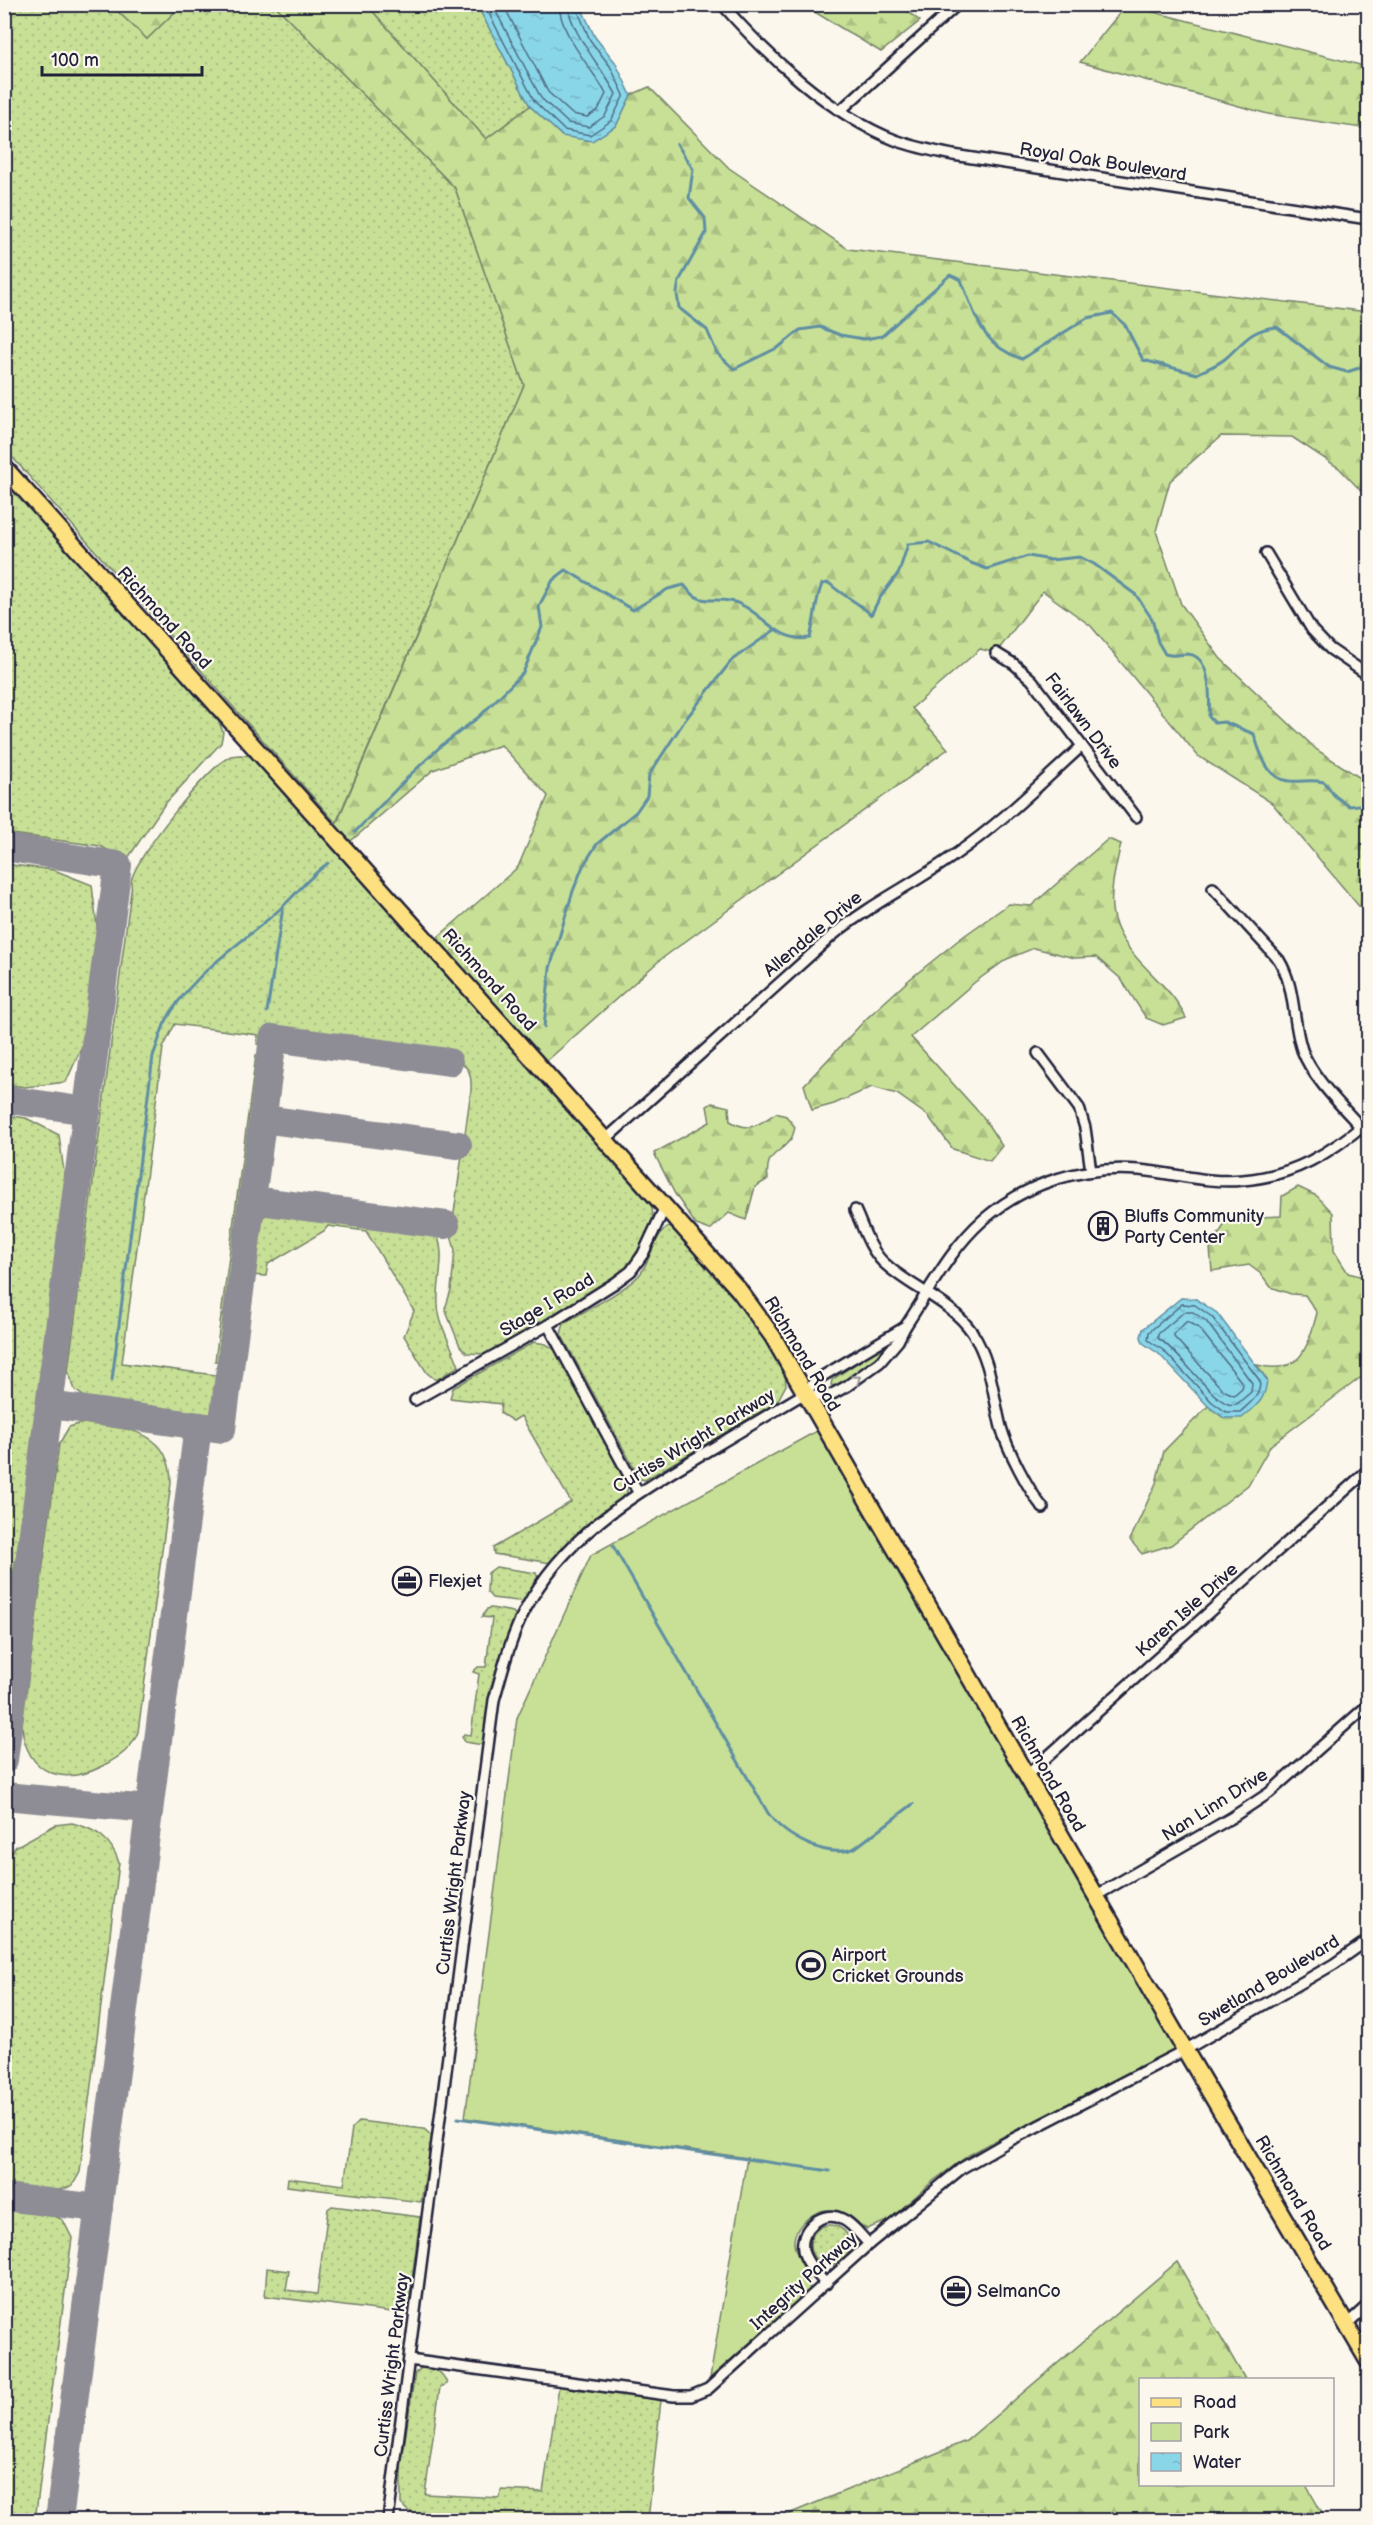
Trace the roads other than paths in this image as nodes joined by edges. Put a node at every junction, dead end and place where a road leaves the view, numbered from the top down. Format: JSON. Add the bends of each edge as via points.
{"nodes":[{"id":1,"x":722,"y":4,"type":"edge"},
{"id":2,"x":958,"y":4,"type":"edge"},
{"id":3,"x":841,"y":110,"type":"junction"},
{"id":4,"x":1368,"y":219,"type":"edge"},
{"id":5,"x":4,"y":467,"type":"edge"},
{"id":6,"x":1266,"y":553,"type":"dead end"},
{"id":7,"x":996,"y":653,"type":"dead end"},
{"id":8,"x":1368,"y":675,"type":"edge"},
{"id":9,"x":1082,"y":746,"type":"junction"},
{"id":10,"x":1136,"y":817,"type":"dead end"},
{"id":11,"x":1213,"y":888,"type":"dead end"},
{"id":12,"x":1038,"y":1053,"type":"dead end"},
{"id":13,"x":1365,"y":1124,"type":"edge"},
{"id":14,"x":1368,"y":1135,"type":"edge"},
{"id":15,"x":605,"y":1140,"type":"junction"},
{"id":16,"x":1091,"y":1171,"type":"junction"},
{"id":17,"x":665,"y":1207,"type":"junction"},
{"id":18,"x":855,"y":1210,"type":"dead end"},
{"id":19,"x":928,"y":1294,"type":"junction"},
{"id":20,"x":548,"y":1325,"type":"junction"},
{"id":21,"x":905,"y":1327,"type":"junction"},
{"id":22,"x":805,"y":1394,"type":"junction"},
{"id":23,"x":415,"y":1400,"type":"dead end"},
{"id":24,"x":1368,"y":1470,"type":"edge"},
{"id":25,"x":638,"y":1492,"type":"junction"},
{"id":26,"x":1043,"y":1508,"type":"dead end"},
{"id":27,"x":1368,"y":1705,"type":"edge"},
{"id":28,"x":1027,"y":1775,"type":"junction"},
{"id":29,"x":1096,"y":1895,"type":"junction"},
{"id":30,"x":1368,"y":1940,"type":"edge"},
{"id":31,"x":1185,"y":2050,"type":"junction"},
{"id":32,"x":869,"y":2244,"type":"junction"},
{"id":33,"x":826,"y":2284,"type":"junction"},
{"id":34,"x":1368,"y":2305,"type":"edge"},
{"id":35,"x":1348,"y":2324,"type":"junction"},
{"id":36,"x":409,"y":2360,"type":"junction"},
{"id":37,"x":1368,"y":2361,"type":"edge"},
{"id":38,"x":388,"y":2520,"type":"edge"}],
"edges":[{"from":1,"to":3,"type":"street","name":"Royal Oak Boulevard","via":[[768,54]]},
{"from":2,"to":3,"type":"street"},
{"from":3,"to":4,"type":"street","name":"Royal Oak Boulevard","via":[[896,140],[944,153]]},
{"from":5,"to":15,"type":"main road","name":"Richmond Road"},
{"from":6,"to":8,"type":"street","via":[[1312,630]]},
{"from":7,"to":9,"type":"street","name":"Fairlawn Drive","via":[[1032,680]]},
{"from":9,"to":10,"type":"street","name":"Fairlawn Drive"},
{"from":9,"to":15,"type":"street","name":"Allendale Drive","via":[[972,843],[840,930]]},
{"from":11,"to":13,"type":"street","via":[[1279,960],[1292,990],[1305,1057],[1322,1082]]},
{"from":12,"to":16,"type":"street","via":[[1079,1108]]},
{"from":13,"to":14,"type":"street"},
{"from":13,"to":16,"type":"street","via":[[1314,1160],[1255,1179],[1216,1180],[1138,1170]]},
{"from":15,"to":17,"type":"main road","name":"Richmond Road"},
{"from":16,"to":19,"type":"street","via":[[1046,1182],[994,1212],[963,1239]]},
{"from":17,"to":20,"type":"street","name":"Stage I Road","via":[[631,1271]]},
{"from":17,"to":22,"type":"main road","name":"Richmond Road","via":[[754,1311]]},
{"from":18,"to":19,"type":"street","via":[[878,1256]]},
{"from":19,"to":21,"type":"street"},
{"from":19,"to":26,"type":"street","via":[[962,1321],[977,1341],[1005,1438]]},
{"from":20,"to":23,"type":"street","name":"Stage I Road"},
{"from":20,"to":25,"type":"street"},
{"from":21,"to":22,"type":"street","name":"Curtiss Wright Parkway","via":[[816,1380]]},
{"from":22,"to":21,"type":"street","one_way":true,"via":[[825,1398],[847,1386],[880,1362]]},
{"from":22,"to":25,"type":"street","name":"Curtiss Wright Parkway"},
{"from":22,"to":28,"type":"main road","name":"Richmond Road"},
{"from":24,"to":28,"type":"street","name":"Karen Isle Drive"},
{"from":25,"to":36,"type":"street","name":"Curtiss Wright Parkway","via":[[588,1530],[551,1570],[510,1642],[494,1700]]},
{"from":27,"to":29,"type":"street","name":"Nan Linn Drive","via":[[1269,1793]]},
{"from":28,"to":29,"type":"main road","name":"Richmond Road"},
{"from":29,"to":31,"type":"main road","name":"Richmond Road"},
{"from":30,"to":31,"type":"street","name":"Swetland Boulevard","via":[[1335,1964]]},
{"from":31,"to":32,"type":"street","name":"Integrity Parkway","via":[[962,2168]]},
{"from":31,"to":35,"type":"main road","name":"Richmond Road"},
{"from":32,"to":33,"type":"street","name":"Integrity Parkway"},
{"from":32,"to":33,"type":"street","via":[[843,2219],[819,2219],[810,2227],[803,2237],[803,2251]]},
{"from":33,"to":36,"type":"street","name":"Integrity Parkway","via":[[708,2389],[691,2396]]},
{"from":34,"to":35,"type":"street"},
{"from":35,"to":37,"type":"main road","name":"Richmond Road"},
{"from":36,"to":38,"type":"street","name":"Curtiss Wright Parkway"}]}
